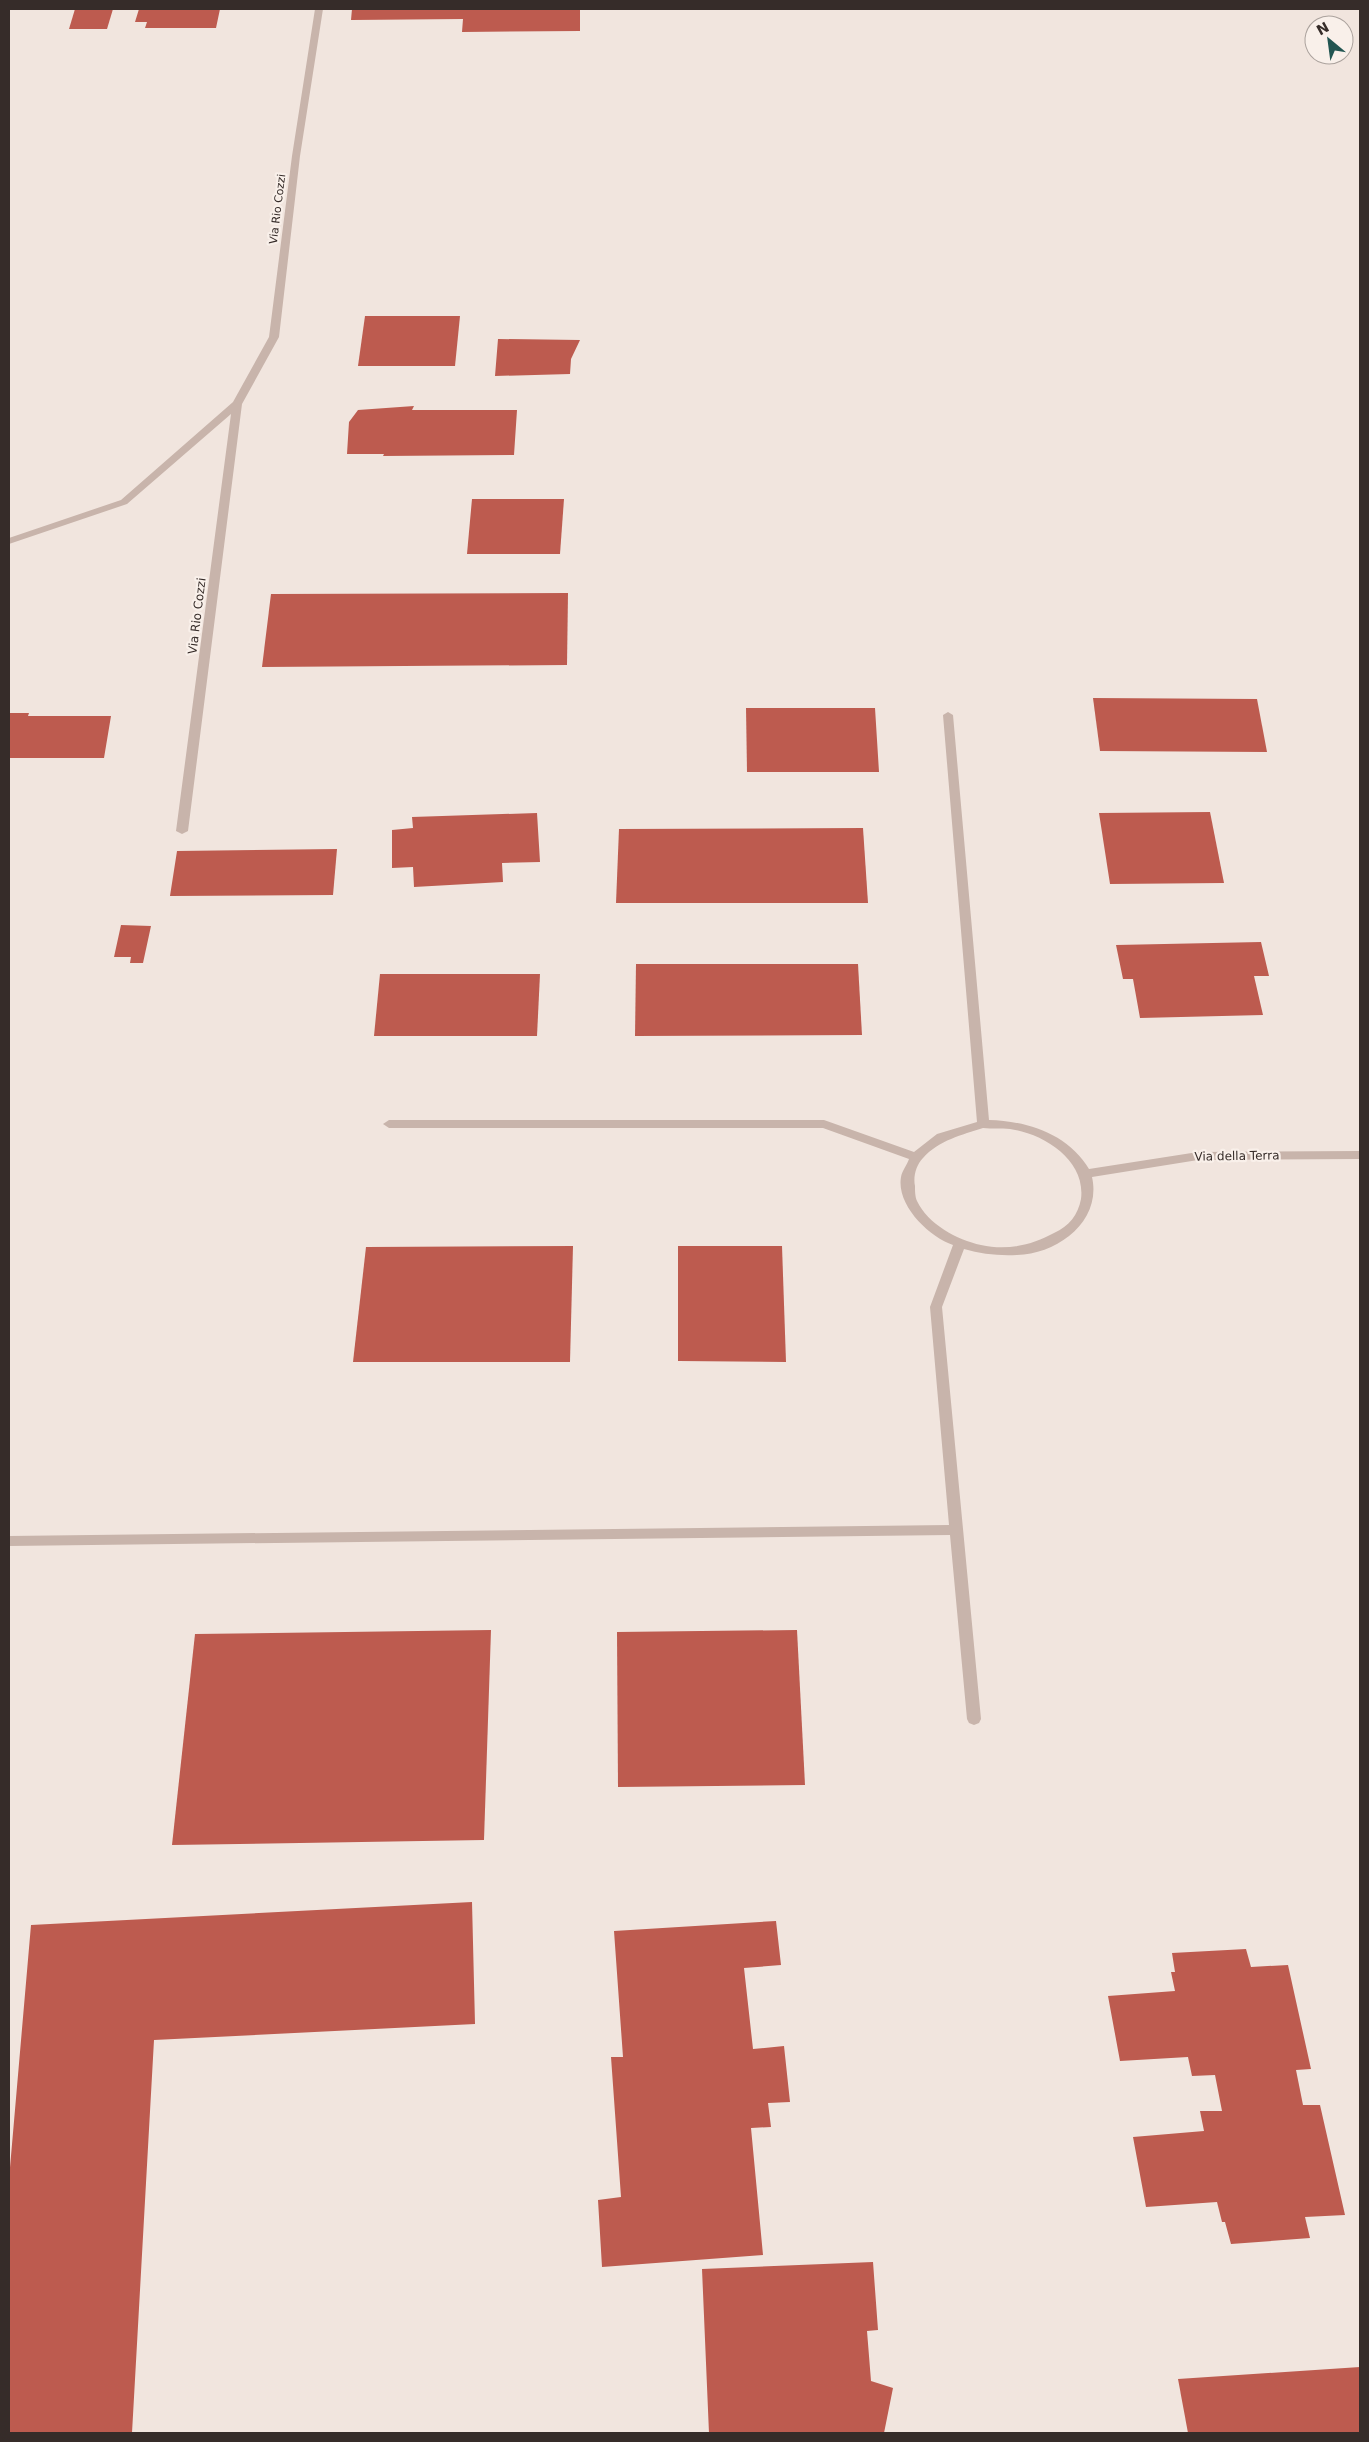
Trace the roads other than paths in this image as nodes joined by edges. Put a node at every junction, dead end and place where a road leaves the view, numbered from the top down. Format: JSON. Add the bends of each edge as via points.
{"nodes":[{"id":1,"x":319,"y":9,"type":"edge"},
{"id":2,"x":237,"y":404,"type":"junction"},
{"id":3,"x":9,"y":541,"type":"edge"},
{"id":4,"x":948,"y":715,"type":"dead end"},
{"id":5,"x":182,"y":831,"type":"dead end"},
{"id":6,"x":390,"y":1124,"type":"dead end"},
{"id":7,"x":983,"y":1124,"type":"junction"},
{"id":8,"x":1360,"y":1155,"type":"edge"},
{"id":9,"x":916,"y":1157,"type":"junction"},
{"id":10,"x":1086,"y":1174,"type":"junction"},
{"id":11,"x":960,"y":1244,"type":"junction"},
{"id":12,"x":957,"y":1530,"type":"junction"},
{"id":13,"x":9,"y":1541,"type":"edge"},
{"id":14,"x":974,"y":1720,"type":"dead end"}],
"edges":[{"from":1,"to":2,"type":"street","name":"Via Rio Cozzi","via":[[296,156],[274,337]]},
{"from":2,"to":3,"type":"street","name":"Via Rio Cozzi","via":[[124,502]]},
{"from":2,"to":5,"type":"street","name":"Via Rio Cozzi"},
{"from":4,"to":7,"type":"street"},
{"from":6,"to":9,"type":"street","via":[[824,1124]]},
{"from":7,"to":9,"type":"street","via":[[943,1135]]},
{"from":7,"to":10,"type":"street","via":[[1009,1125],[1034,1131],[1057,1142],[1074,1157]]},
{"from":8,"to":10,"type":"street","name":"Via della Terra","via":[[1198,1156]]},
{"from":9,"to":11,"type":"street","via":[[908,1172],[906,1189],[912,1205],[924,1221]]},
{"from":10,"to":11,"type":"street","via":[[1089,1195],[1083,1214],[1068,1231],[1046,1244],[1019,1251],[989,1250]]},
{"from":11,"to":12,"type":"street","via":[[936,1307]]},
{"from":12,"to":13,"type":"street"},
{"from":12,"to":14,"type":"street"}]}
